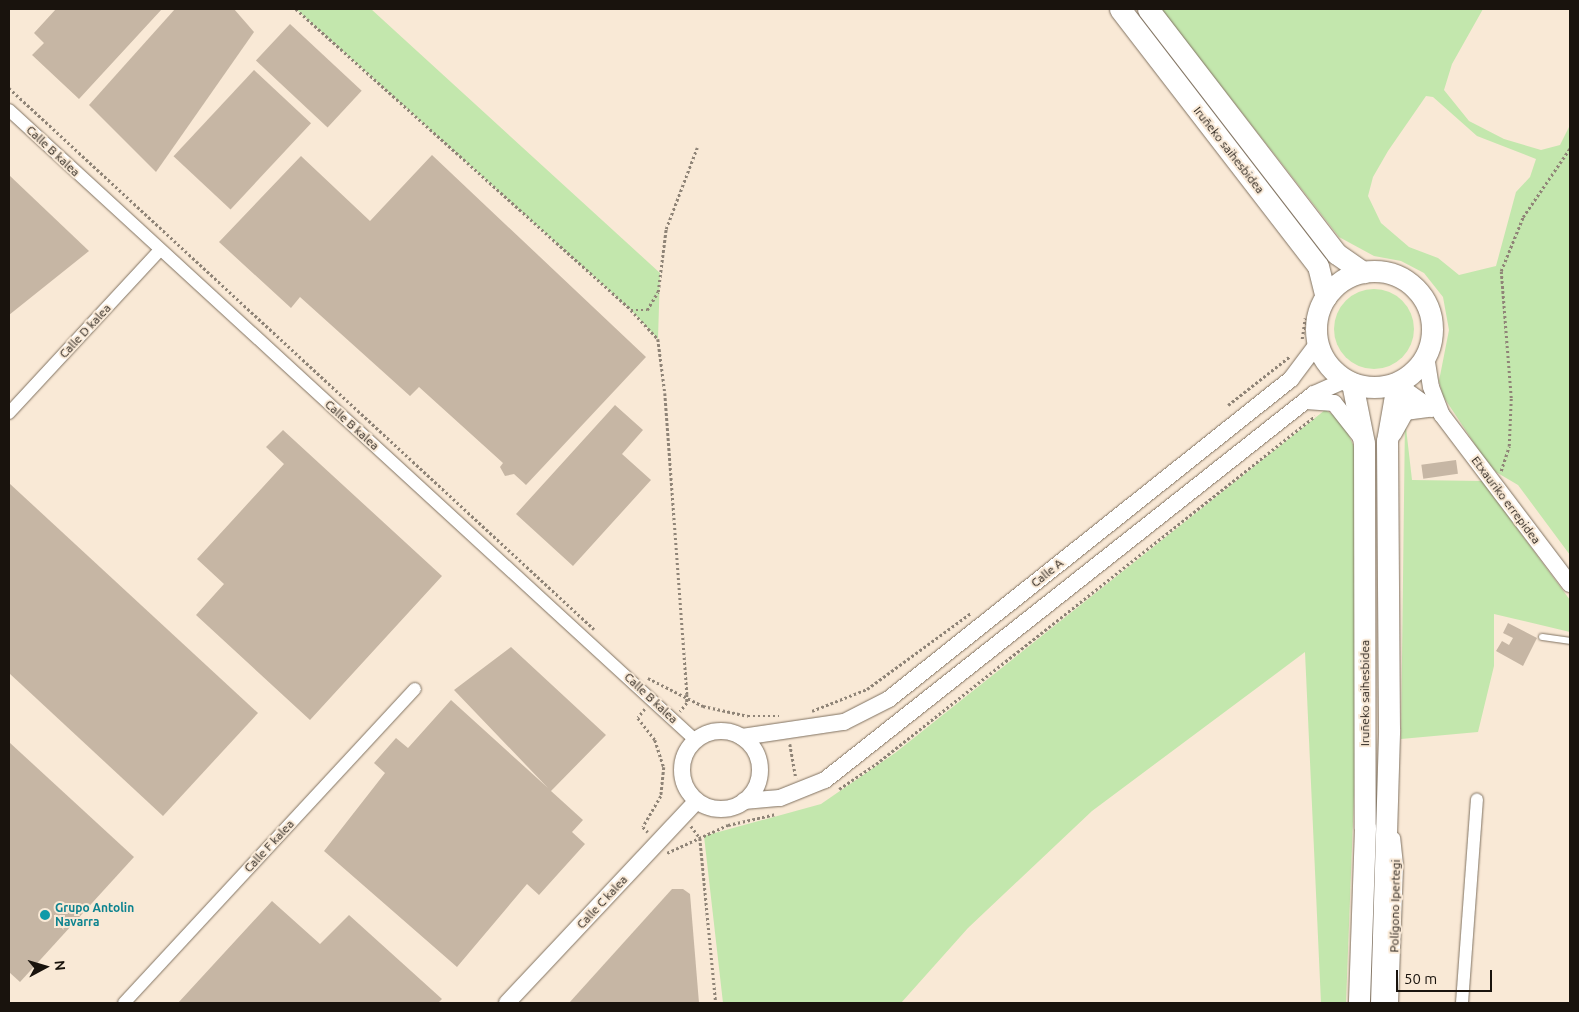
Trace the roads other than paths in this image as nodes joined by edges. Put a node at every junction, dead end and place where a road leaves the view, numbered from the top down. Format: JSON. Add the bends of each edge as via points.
{"nodes":[{"id":1,"x":1120,"y":9,"type":"edge"},
{"id":2,"x":1148,"y":9,"type":"edge"},
{"id":3,"x":9,"y":110,"type":"edge"},
{"id":4,"x":160,"y":250,"type":"junction"},
{"id":5,"x":1363,"y":272,"type":"junction"},
{"id":6,"x":1326,"y":297,"type":"junction"},
{"id":7,"x":1310,"y":344,"type":"junction"},
{"id":8,"x":1426,"y":356,"type":"junction"},
{"id":9,"x":1349,"y":382,"type":"junction"},
{"id":10,"x":1397,"y":384,"type":"junction"},
{"id":11,"x":1306,"y":401,"type":"junction"},
{"id":12,"x":1435,"y":410,"type":"junction"},
{"id":13,"x":9,"y":413,"type":"edge"},
{"id":14,"x":1387,"y":441,"type":"junction"},
{"id":15,"x":1364,"y":442,"type":"junction"},
{"id":16,"x":1570,"y":584,"type":"edge"},
{"id":17,"x":1542,"y":637,"type":"dead end"},
{"id":18,"x":1570,"y":641,"type":"edge"},
{"id":19,"x":415,"y":689,"type":"dead end"},
{"id":20,"x":742,"y":737,"type":"junction"},
{"id":21,"x":695,"y":740,"type":"junction"},
{"id":22,"x":1388,"y":779,"type":"junction"},
{"id":23,"x":1477,"y":800,"type":"dead end"},
{"id":24,"x":697,"y":801,"type":"junction"},
{"id":25,"x":744,"y":801,"type":"junction"},
{"id":26,"x":124,"y":1003,"type":"edge"},
{"id":27,"x":508,"y":1003,"type":"edge"},
{"id":28,"x":1359,"y":1003,"type":"edge"},
{"id":29,"x":1381,"y":1003,"type":"edge"},
{"id":30,"x":1392,"y":1003,"type":"edge"},
{"id":31,"x":1462,"y":1003,"type":"edge"}],
"edges":[{"from":1,"to":6,"type":"highway","name":"Iruñeko saihesbidea","via":[[1318,266],[1325,281]]},
{"from":2,"to":5,"type":"highway","name":"Iruñeko saihesbidea","via":[[1337,254]]},
{"from":3,"to":4,"type":"street","name":"Calle B kalea"},
{"from":4,"to":13,"type":"street","name":"Calle D kalea"},
{"from":4,"to":21,"type":"street","name":"Calle B kalea"},
{"from":5,"to":6,"type":"highway","via":[[1343,277]]},
{"from":5,"to":8,"type":"highway","via":[[1393,274],[1411,284],[1424,299],[1432,327]]},
{"from":6,"to":7,"type":"highway"},
{"from":7,"to":9,"type":"highway"},
{"from":7,"to":20,"type":"street","name":"Calle A","via":[[1291,379],[889,699],[844,722]]},
{"from":8,"to":10,"type":"highway"},
{"from":8,"to":12,"type":"street","name":"Etxauriko errepidea"},
{"from":9,"to":10,"type":"highway","via":[[1382,388]]},
{"from":9,"to":11,"type":"street","name":"Calle A"},
{"from":9,"to":15,"type":"highway","name":"Iruñeko saihesbidea"},
{"from":10,"to":12,"type":"street","name":"Etxauriko errepidea"},
{"from":10,"to":14,"type":"highway","name":"Iruñeko saihesbidea"},
{"from":11,"to":15,"type":"street","via":[[1334,404]]},
{"from":11,"to":25,"type":"street","name":"Calle A","via":[[825,780],[780,798]]},
{"from":12,"to":14,"type":"highway","name":"Iruñeko saihesbidea","via":[[1404,409]]},
{"from":12,"to":16,"type":"street","name":"Etxauriko errepidea"},
{"from":14,"to":22,"type":"highway","name":"Iruñeko saihesbidea"},
{"from":15,"to":28,"type":"highway","name":"Iruñeko saihesbidea","via":[[1365,828]]},
{"from":17,"to":18,"type":"lane"},
{"from":19,"to":26,"type":"street","name":"Calle F kalea"},
{"from":20,"to":21,"type":"street","via":[[723,730]]},
{"from":20,"to":25,"type":"street","via":[[756,753],[759,768],[757,784]]},
{"from":21,"to":24,"type":"street","via":[[684,756],[682,776]]},
{"from":22,"to":29,"type":"highway","name":"Iruñeko saihesbidea"},
{"from":22,"to":30,"type":"street","name":"Polígono Ipertegi","via":[[1397,865]]},
{"from":23,"to":31,"type":"street"},
{"from":24,"to":25,"type":"street","via":[[721,809]]},
{"from":24,"to":27,"type":"street","name":"Calle C kalea"}]}
